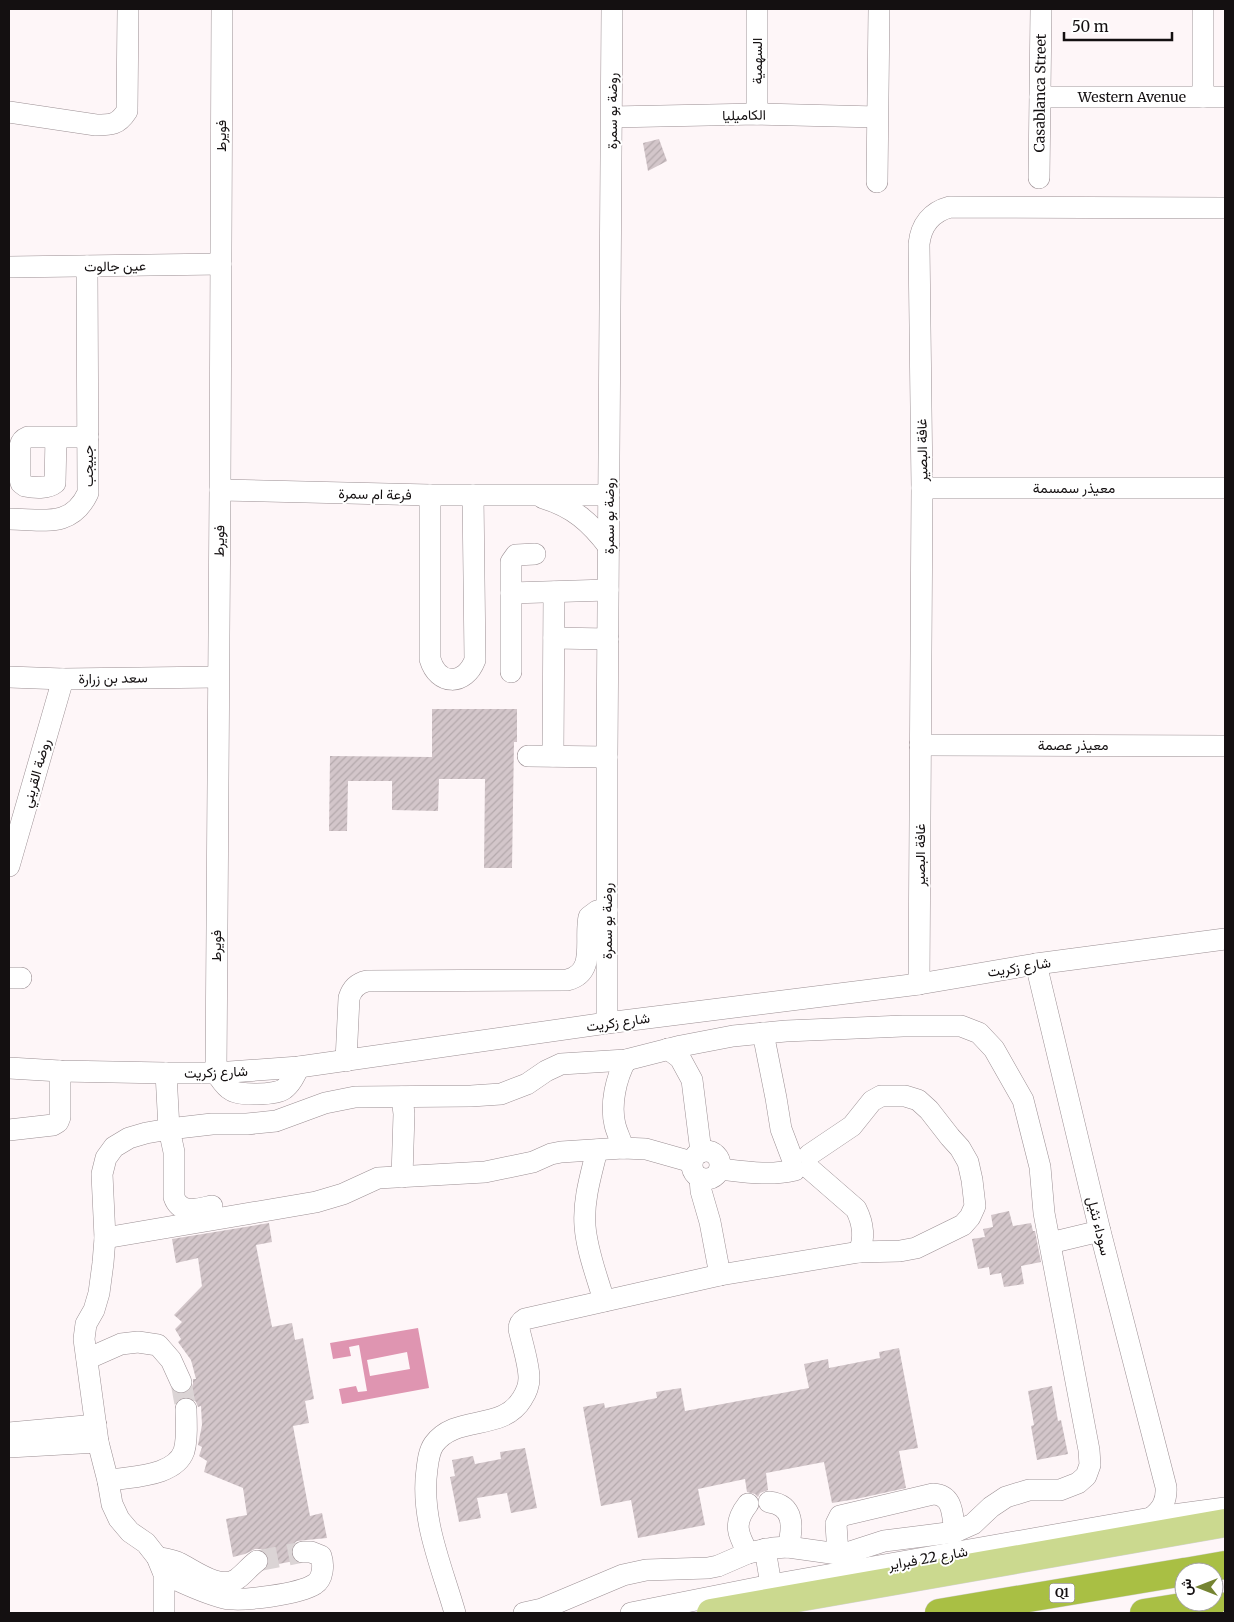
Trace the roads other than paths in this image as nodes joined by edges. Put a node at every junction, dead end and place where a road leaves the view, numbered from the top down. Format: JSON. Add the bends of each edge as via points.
{"nodes":[{"id":1,"x":128,"y":9,"type":"edge"},
{"id":2,"x":222,"y":9,"type":"edge"},
{"id":3,"x":612,"y":9,"type":"edge"},
{"id":4,"x":757,"y":9,"type":"edge"},
{"id":5,"x":879,"y":9,"type":"edge"},
{"id":6,"x":1041,"y":9,"type":"edge"},
{"id":7,"x":1203,"y":9,"type":"edge"},
{"id":8,"x":1040,"y":97,"type":"junction"},
{"id":9,"x":1203,"y":97,"type":"junction"},
{"id":10,"x":1225,"y":97,"type":"edge"},
{"id":11,"x":9,"y":112,"type":"edge"},
{"id":12,"x":757,"y":114,"type":"junction"},
{"id":13,"x":612,"y":117,"type":"junction"},
{"id":14,"x":877,"y":117,"type":"junction"},
{"id":15,"x":1039,"y":178,"type":"dead end"},
{"id":16,"x":877,"y":182,"type":"dead end"},
{"id":17,"x":1225,"y":208,"type":"edge"},
{"id":18,"x":221,"y":264,"type":"junction"},
{"id":19,"x":87,"y":266,"type":"junction"},
{"id":20,"x":9,"y":267,"type":"edge"},
{"id":21,"x":56,"y":437,"type":"dead end"},
{"id":22,"x":88,"y":437,"type":"junction"},
{"id":23,"x":922,"y":488,"type":"junction"},
{"id":24,"x":1225,"y":488,"type":"edge"},
{"id":25,"x":220,"y":490,"type":"junction"},
{"id":26,"x":473,"y":494,"type":"junction"},
{"id":27,"x":530,"y":494,"type":"junction"},
{"id":28,"x":430,"y":495,"type":"junction"},
{"id":29,"x":609,"y":495,"type":"junction"},
{"id":30,"x":9,"y":519,"type":"edge"},
{"id":31,"x":609,"y":546,"type":"junction"},
{"id":32,"x":535,"y":554,"type":"dead end"},
{"id":33,"x":608,"y":590,"type":"junction"},
{"id":34,"x":554,"y":592,"type":"junction"},
{"id":35,"x":511,"y":593,"type":"junction"},
{"id":36,"x":554,"y":638,"type":"junction"},
{"id":37,"x":608,"y":639,"type":"junction"},
{"id":38,"x":511,"y":672,"type":"dead end"},
{"id":39,"x":218,"y":677,"type":"junction"},
{"id":40,"x":9,"y":678,"type":"edge"},
{"id":41,"x":63,"y":679,"type":"junction"},
{"id":42,"x":920,"y":745,"type":"junction"},
{"id":43,"x":1225,"y":746,"type":"edge"},
{"id":44,"x":528,"y":756,"type":"dead end"},
{"id":45,"x":553,"y":756,"type":"junction"},
{"id":46,"x":607,"y":757,"type":"junction"},
{"id":47,"x":9,"y":866,"type":"edge"},
{"id":48,"x":607,"y":910,"type":"junction"},
{"id":49,"x":1225,"y":939,"type":"edge"},
{"id":50,"x":1036,"y":964,"type":"junction"},
{"id":51,"x":919,"y":984,"type":"junction"},
{"id":52,"x":607,"y":1023,"type":"junction"},
{"id":53,"x":763,"y":1033,"type":"junction"},
{"id":54,"x":668,"y":1049,"type":"junction"},
{"id":55,"x":626,"y":1060,"type":"junction"},
{"id":56,"x":346,"y":1061,"type":"junction"},
{"id":57,"x":9,"y":1068,"type":"edge"},
{"id":58,"x":60,"y":1071,"type":"junction"},
{"id":59,"x":216,"y":1073,"type":"junction"},
{"id":60,"x":166,"y":1074,"type":"junction"},
{"id":61,"x":402,"y":1097,"type":"junction"},
{"id":62,"x":169,"y":1128,"type":"junction"},
{"id":63,"x":9,"y":1130,"type":"edge"},
{"id":64,"x":623,"y":1148,"type":"junction"},
{"id":65,"x":597,"y":1150,"type":"junction"},
{"id":66,"x":802,"y":1163,"type":"junction"},
{"id":67,"x":698,"y":1164,"type":"junction"},
{"id":68,"x":402,"y":1177,"type":"junction"},
{"id":69,"x":222,"y":1203,"type":"dead end"},
{"id":70,"x":1100,"y":1230,"type":"junction"},
{"id":71,"x":105,"y":1238,"type":"junction"},
{"id":72,"x":1050,"y":1243,"type":"junction"},
{"id":73,"x":859,"y":1252,"type":"junction"},
{"id":74,"x":720,"y":1275,"type":"junction"},
{"id":75,"x":604,"y":1301,"type":"junction"},
{"id":76,"x":87,"y":1359,"type":"junction"},
{"id":77,"x":181,"y":1382,"type":"tunnel mouth"},
{"id":78,"x":186,"y":1409,"type":"tunnel mouth"},
{"id":79,"x":9,"y":1432,"type":"edge"},
{"id":80,"x":97,"y":1433,"type":"junction"},
{"id":81,"x":9,"y":1447,"type":"edge"},
{"id":82,"x":108,"y":1480,"type":"junction"},
{"id":83,"x":1166,"y":1487,"type":"junction"},
{"id":84,"x":769,"y":1502,"type":"dead end"},
{"id":85,"x":748,"y":1504,"type":"dead end"},
{"id":86,"x":1225,"y":1508,"type":"edge"},
{"id":87,"x":1213,"y":1517,"type":"edge"},
{"id":88,"x":1151,"y":1518,"type":"junction"},
{"id":89,"x":955,"y":1532,"type":"junction"},
{"id":90,"x":768,"y":1549,"type":"junction"},
{"id":91,"x":303,"y":1552,"type":"tunnel mouth"},
{"id":92,"x":838,"y":1554,"type":"junction"},
{"id":93,"x":160,"y":1565,"type":"junction"},
{"id":94,"x":1174,"y":1574,"type":"edge"},
{"id":95,"x":776,"y":1584,"type":"junction"},
{"id":96,"x":267,"y":1597,"type":"junction"},
{"id":97,"x":1174,"y":1608,"type":"edge"},
{"id":98,"x":164,"y":1613,"type":"edge"},
{"id":99,"x":455,"y":1613,"type":"edge"},
{"id":100,"x":524,"y":1613,"type":"edge"},
{"id":101,"x":631,"y":1613,"type":"edge"},
{"id":102,"x":711,"y":1613,"type":"edge"},
{"id":103,"x":939,"y":1613,"type":"edge"},
{"id":104,"x":1144,"y":1613,"type":"edge"}],
"edges":[{"from":1,"to":11,"type":"street","via":[[127,111],[121,120],[109,125],[96,125]]},
{"from":2,"to":18,"type":"street","name":"فويرط"},
{"from":3,"to":13,"type":"street","name":"روضة بو سمرة"},
{"from":4,"to":12,"type":"street","name":"السهمية"},
{"from":5,"to":14,"type":"street"},
{"from":6,"to":8,"type":"street","name":"Casablanca Street"},
{"from":7,"to":9,"type":"street"},
{"from":8,"to":9,"type":"street","name":"Western Avenue"},
{"from":8,"to":15,"type":"street","name":"Casablanca Street"},
{"from":9,"to":10,"type":"street","name":"Western Avenue"},
{"from":12,"to":13,"type":"street","name":"الكاميليا"},
{"from":12,"to":14,"type":"street","name":"الكاميليا"},
{"from":13,"to":29,"type":"street","name":"روضة بو سمرة"},
{"from":14,"to":16,"type":"street"},
{"from":17,"to":23,"type":"street","name":"غافة البصير","via":[[950,207],[934,214],[923,227],[919,244]]},
{"from":18,"to":19,"type":"street","name":"عين جالوت"},
{"from":18,"to":25,"type":"street","name":"فويرط"},
{"from":19,"to":20,"type":"street","name":"عين جالوت"},
{"from":19,"to":22,"type":"street","name":"جبيجب"},
{"from":21,"to":22,"type":"street"},
{"from":22,"to":30,"type":"street","name":"جبيجب","via":[[88,493],[82,505],[61,519]]},
{"from":23,"to":24,"type":"street","name":"معيذر سمسمة"},
{"from":23,"to":42,"type":"street","name":"غافة البصير"},
{"from":25,"to":28,"type":"street","name":"فرعة ام سمرة"},
{"from":25,"to":39,"type":"street","name":"فويرط"},
{"from":26,"to":27,"type":"street","name":"فرعة ام سمرة"},
{"from":26,"to":28,"type":"street","name":"فرعة ام سمرة"},
{"from":26,"to":28,"type":"street","via":[[475,660],[472,669],[457,679],[439,675],[430,659]]},
{"from":27,"to":29,"type":"street","name":"فرعة ام سمرة"},
{"from":27,"to":31,"type":"street","name":"فرعة ام سمرة","via":[[554,501],[575,513]]},
{"from":29,"to":31,"type":"street","name":"روضة بو سمرة"},
{"from":31,"to":33,"type":"street","name":"روضة بو سمرة"},
{"from":32,"to":35,"type":"street","via":[[516,554],[512,559]]},
{"from":33,"to":34,"type":"street"},
{"from":33,"to":37,"type":"street","name":"روضة بو سمرة"},
{"from":34,"to":35,"type":"street"},
{"from":34,"to":36,"type":"street"},
{"from":35,"to":38,"type":"street"},
{"from":36,"to":37,"type":"street"},
{"from":36,"to":45,"type":"street"},
{"from":37,"to":46,"type":"street","name":"روضة بو سمرة"},
{"from":39,"to":41,"type":"street","name":"سعد بن زرارة"},
{"from":39,"to":59,"type":"street","name":"فويرط"},
{"from":40,"to":41,"type":"street","name":"سعد بن زرارة"},
{"from":41,"to":47,"type":"street","name":"روضة القريني"},
{"from":42,"to":43,"type":"street","name":"معيذر عصمة"},
{"from":42,"to":51,"type":"street","name":"غافة البصير"},
{"from":44,"to":45,"type":"street"},
{"from":45,"to":46,"type":"street"},
{"from":46,"to":48,"type":"street","name":"روضة بو سمرة"},
{"from":48,"to":52,"type":"street","name":"روضة بو سمرة"},
{"from":48,"to":56,"type":"street","via":[[597,911],[590,917],[587,961],[572,979],[367,980],[358,984],[349,998]]},
{"from":49,"to":50,"type":"street","name":"شارع زكريت"},
{"from":50,"to":51,"type":"street","name":"شارع زكريت"},
{"from":50,"to":70,"type":"street","name":"سوداء نثيل"},
{"from":51,"to":52,"type":"street","name":"شارع زكريت"},
{"from":52,"to":56,"type":"street","name":"شارع زكريت"},
{"from":53,"to":54,"type":"street"},
{"from":53,"to":66,"type":"street","via":[[781,1129]]},
{"from":53,"to":72,"type":"street","via":[[903,1026],[961,1026],[979,1032],[994,1049],[1023,1100],[1040,1167]]},
{"from":54,"to":55,"type":"street"},
{"from":54,"to":67,"type":"street","via":[[680,1058],[692,1080]]},
{"from":55,"to":61,"type":"street","via":[[561,1064],[502,1094]]},
{"from":55,"to":64,"type":"street","via":[[614,1101],[615,1124]]},
{"from":56,"to":59,"type":"street","name":"شارع زكريت"},
{"from":57,"to":58,"type":"street","name":"شارع زكريت"},
{"from":58,"to":60,"type":"street","name":"شارع زكريت"},
{"from":58,"to":63,"type":"street","via":[[58,1122]]},
{"from":59,"to":60,"type":"street","name":"شارع زكريت"},
{"from":60,"to":62,"type":"street"},
{"from":61,"to":62,"type":"street","via":[[355,1097],[325,1103],[276,1120],[247,1124]]},
{"from":61,"to":68,"type":"street"},
{"from":62,"to":69,"type":"street","via":[[174,1152],[175,1202],[189,1210]]},
{"from":62,"to":71,"type":"street","via":[[129,1138],[114,1147],[106,1158],[102,1174]]},
{"from":64,"to":65,"type":"street"},
{"from":64,"to":67,"type":"street","via":[[646,1149]]},
{"from":65,"to":68,"type":"street","via":[[551,1154],[534,1162],[485,1172]]},
{"from":65,"to":75,"type":"street","via":[[586,1195],[585,1225]]},
{"from":66,"to":67,"type":"street","via":[[780,1173],[720,1169],[718,1175],[706,1180]]},
{"from":66,"to":73,"type":"street","via":[[856,1209],[863,1230],[863,1244]]},
{"from":66,"to":73,"type":"street","via":[[852,1126],[872,1101],[881,1096],[905,1096],[918,1100],[960,1148],[968,1162],[975,1206],[964,1225],[916,1248]]},
{"from":67,"to":74,"type":"street"},
{"from":68,"to":71,"type":"street","via":[[378,1178],[316,1202]]},
{"from":70,"to":72,"type":"street"},
{"from":70,"to":83,"type":"street","name":"سوداء نثيل"},
{"from":71,"to":76,"type":"street","via":[[100,1293],[86,1324]]},
{"from":72,"to":89,"type":"street","via":[[1090,1465],[1086,1476],[1078,1483],[1060,1490],[1029,1490],[1006,1497],[973,1524]]},
{"from":73,"to":74,"type":"street"},
{"from":74,"to":75,"type":"street"},
{"from":75,"to":99,"type":"street","via":[[521,1321],[518,1329],[529,1378],[521,1401],[514,1410],[500,1418],[459,1427],[444,1434],[434,1444],[425,1481],[430,1529]]},
{"from":76,"to":77,"type":"street","via":[[121,1344],[158,1345],[171,1360]]},
{"from":76,"to":80,"type":"street"},
{"from":78,"to":82,"type":"street","via":[[184,1452],[175,1464],[142,1476]]},
{"from":79,"to":80,"type":"street"},
{"from":80,"to":81,"type":"street"},
{"from":80,"to":82,"type":"street"},
{"from":82,"to":93,"type":"street","via":[[112,1504],[119,1519],[146,1543]]},
{"from":83,"to":87,"type":"street","name":"سوداء نثيل","via":[[1186,1507]]},
{"from":83,"to":88,"type":"street","name":"سوداء نثيل","via":[[1162,1508]]},
{"from":84,"to":90,"type":"street","via":[[778,1503],[785,1509],[792,1525]]},
{"from":85,"to":90,"type":"street","via":[[738,1521],[740,1540]]},
{"from":86,"to":87,"type":"street","name":"شارع 22 فبراير"},
{"from":87,"to":88,"type":"street","name":"شارع 22 فبراير"},
{"from":87,"to":102,"type":"main road","name":"شارع 22 فبراير"},
{"from":88,"to":95,"type":"street","name":"شارع 22 فبراير"},
{"from":89,"to":92,"type":"street","via":[[884,1540]]},
{"from":89,"to":92,"type":"street","via":[[947,1498],[933,1494],[840,1516],[836,1524]]},
{"from":90,"to":92,"type":"street"},
{"from":90,"to":95,"type":"street"},
{"from":90,"to":100,"type":"street","via":[[708,1568],[646,1570],[623,1575],[542,1609]]},
{"from":91,"to":96,"type":"street","via":[[321,1556],[320,1579],[302,1590]]},
{"from":93,"to":96,"type":"street","via":[[207,1593],[226,1598]]},
{"from":93,"to":96,"type":"street","via":[[178,1563],[211,1580],[229,1582],[236,1580],[252,1565],[248,1579]]},
{"from":93,"to":98,"type":"street"},
{"from":94,"to":103,"type":"highway","number":"Q1"},
{"from":95,"to":101,"type":"street","name":"شارع 22 فبراير"},
{"from":97,"to":104,"type":"highway"}]}
